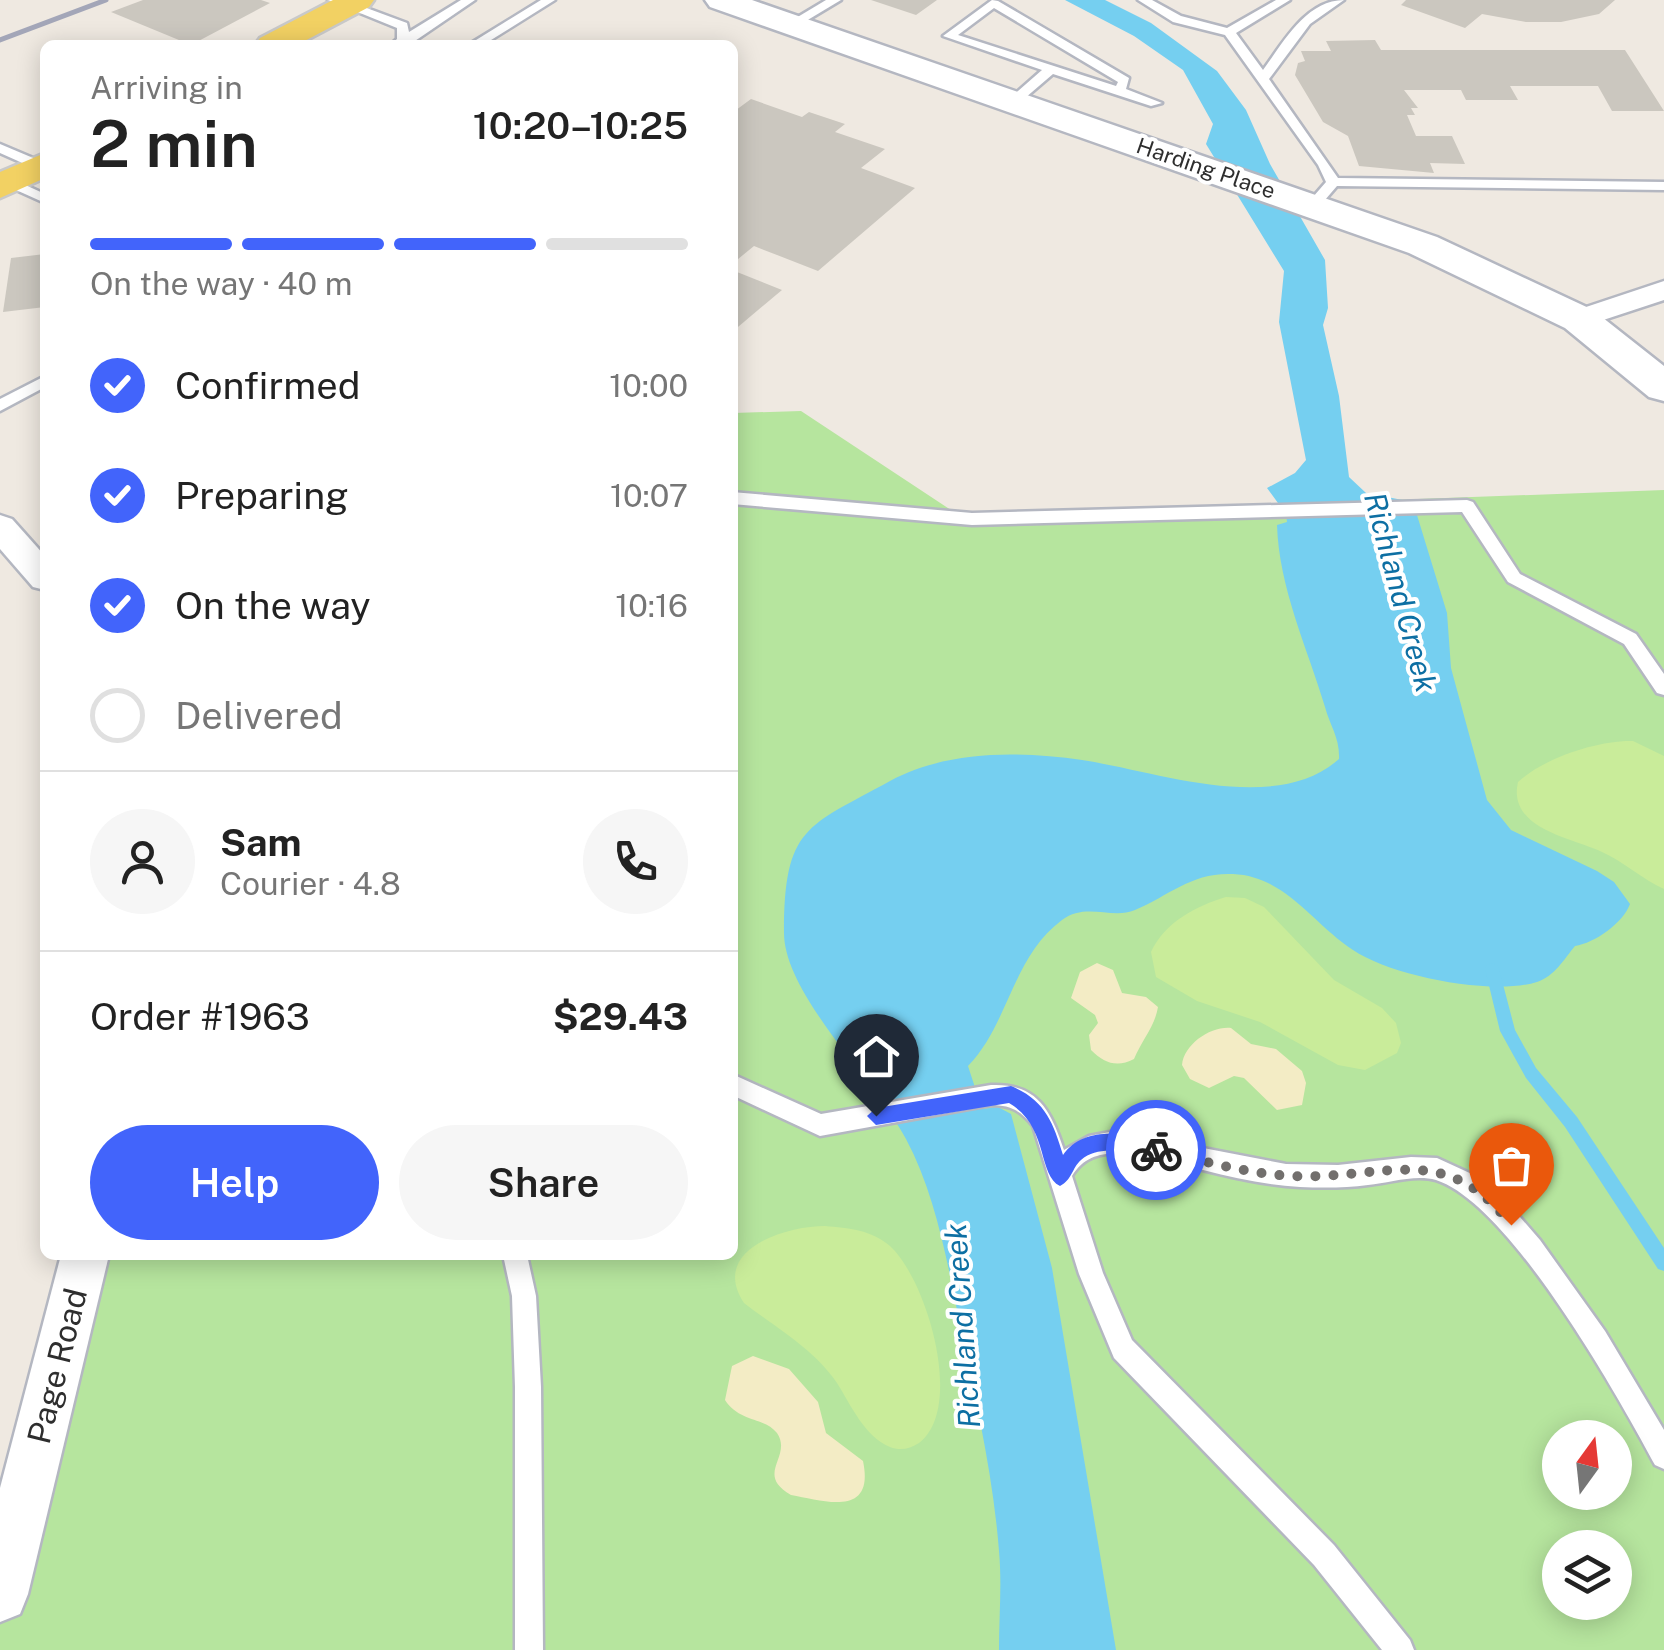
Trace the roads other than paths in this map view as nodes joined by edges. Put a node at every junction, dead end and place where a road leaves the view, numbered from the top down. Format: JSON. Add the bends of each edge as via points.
{"nodes":[{"id":1,"x":468,"y":0,"type":"edge"},
{"id":2,"x":550,"y":0,"type":"edge"},
{"id":3,"x":836,"y":0,"type":"edge"},
{"id":4,"x":1144,"y":0,"type":"edge"},
{"id":5,"x":1284,"y":0,"type":"edge"},
{"id":6,"x":1338,"y":0,"type":"edge"},
{"id":7,"x":346,"y":2,"type":"edge"},
{"id":8,"x":746,"y":3,"type":"edge"},
{"id":9,"x":792,"y":24,"type":"junction"},
{"id":10,"x":1229,"y":32,"type":"junction"},
{"id":11,"x":281,"y":40,"type":"edge"},
{"id":12,"x":401,"y":40,"type":"edge"},
{"id":13,"x":406,"y":40,"type":"edge"},
{"id":14,"x":482,"y":40,"type":"edge"},
{"id":15,"x":1051,"y":69,"type":"junction"},
{"id":16,"x":1264,"y":77,"type":"junction"},
{"id":17,"x":1119,"y":91,"type":"junction"},
{"id":18,"x":1014,"y":101,"type":"junction"},
{"id":19,"x":1156,"y":103,"type":"dead end"},
{"id":20,"x":1664,"y":186,"type":"edge"},
{"id":21,"x":1312,"y":195,"type":"junction"},
{"id":22,"x":1664,"y":290,"type":"edge"},
{"id":23,"x":1579,"y":319,"type":"junction"},
{"id":24,"x":40,"y":384,"type":"edge"},
{"id":25,"x":1664,"y":388,"type":"edge"},
{"id":26,"x":0,"y":406,"type":"edge"},
{"id":27,"x":738,"y":499,"type":"edge"},
{"id":28,"x":0,"y":528,"type":"edge"},
{"id":29,"x":40,"y":572,"type":"edge"},
{"id":30,"x":1664,"y":688,"type":"edge"},
{"id":31,"x":738,"y":1087,"type":"edge"},
{"id":32,"x":1060,"y":1177,"type":"junction"},
{"id":33,"x":83,"y":1260,"type":"edge"},
{"id":34,"x":517,"y":1260,"type":"edge"},
{"id":35,"x":1664,"y":1456,"type":"edge"},
{"id":36,"x":0,"y":1594,"type":"edge"},
{"id":37,"x":529,"y":1650,"type":"edge"},
{"id":38,"x":1400,"y":1650,"type":"edge"}],
"edges":[{"from":1,"to":13,"type":"lane"},
{"from":2,"to":14,"type":"lane"},
{"from":3,"to":9,"type":"lane"},
{"from":4,"to":10,"type":"lane","via":[[1177,18]]},
{"from":5,"to":10,"type":"lane"},
{"from":6,"to":16,"type":"lane","via":[[1306,21]]},
{"from":7,"to":11,"type":"main road"},
{"from":7,"to":12,"type":"lane","via":[[403,26]]},
{"from":8,"to":9,"type":"main road","name":"Harding Place"},
{"from":9,"to":18,"type":"main road","name":"Harding Place"},
{"from":10,"to":16,"type":"lane"},
{"from":15,"to":17,"type":"lane"},
{"from":15,"to":17,"type":"lane","via":[[949,36],[994,3],[1126,81]]},
{"from":15,"to":18,"type":"lane"},
{"from":16,"to":21,"type":"lane"},
{"from":17,"to":19,"type":"lane"},
{"from":18,"to":21,"type":"main road","name":"Harding Place","via":[[1192,164]]},
{"from":20,"to":21,"type":"lane"},
{"from":21,"to":23,"type":"main road","name":"Harding Place"},
{"from":22,"to":23,"type":"street"},
{"from":23,"to":25,"type":"main road","name":"Harding Place"},
{"from":24,"to":26,"type":"lane"},
{"from":27,"to":30,"type":"lane","via":[[972,519],[1421,504],[1471,508],[1514,578],[1630,640]]},
{"from":28,"to":29,"type":"street"},
{"from":31,"to":32,"type":"lane","via":[[806,1121],[839,1124],[1011,1095],[1037,1112]]},
{"from":32,"to":35,"type":"lane","via":[[1073,1155],[1115,1142],[1257,1172],[1323,1176],[1420,1167],[1461,1178],[1498,1207],[1554,1282]]},
{"from":32,"to":38,"type":"lane","via":[[1105,1316],[1123,1350],[1324,1555]]},
{"from":33,"to":36,"type":"street","name":"Page Road"},
{"from":34,"to":37,"type":"lane","via":[[528,1386]]}]}
